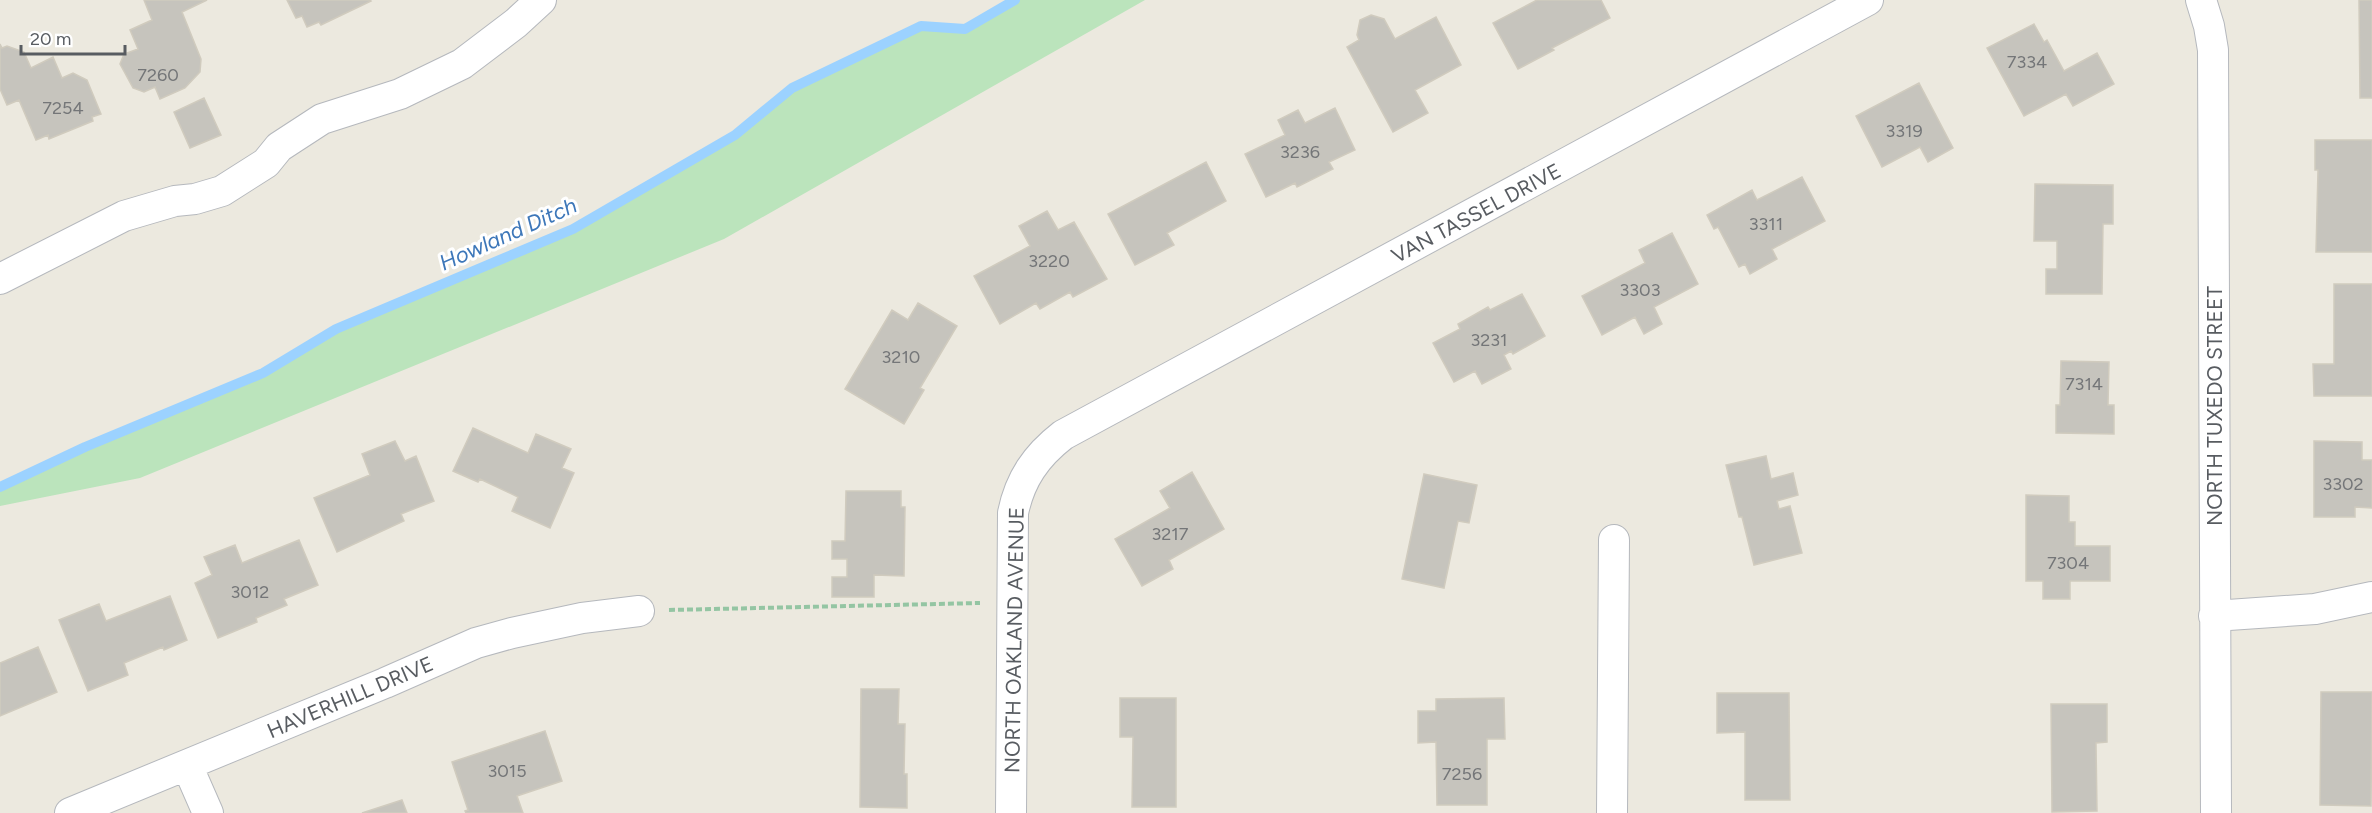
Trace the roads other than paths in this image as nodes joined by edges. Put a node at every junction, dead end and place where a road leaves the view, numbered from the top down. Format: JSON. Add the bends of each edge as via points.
{"nodes":[{"id":1,"x":541,"y":0,"type":"edge"},
{"id":2,"x":1868,"y":0,"type":"edge"},
{"id":3,"x":2201,"y":0,"type":"edge"},
{"id":4,"x":0,"y":279,"type":"edge"},
{"id":5,"x":1084,"y":426,"type":"joint"},
{"id":6,"x":1614,"y":540,"type":"dead end"},
{"id":7,"x":2372,"y":597,"type":"edge"},
{"id":8,"x":639,"y":611,"type":"road end"},
{"id":9,"x":2214,"y":616,"type":"junction"},
{"id":10,"x":188,"y":765,"type":"junction"},
{"id":11,"x":70,"y":813,"type":"edge"},
{"id":12,"x":208,"y":813,"type":"edge"},
{"id":13,"x":1011,"y":813,"type":"edge"},
{"id":14,"x":1612,"y":813,"type":"edge"},
{"id":15,"x":2216,"y":813,"type":"edge"}],
"edges":[{"from":1,"to":4,"type":"street","via":[[462,64],[400,94],[322,119],[222,191],[124,216]]},
{"from":2,"to":5,"type":"street","name":"VAN TASSEL DRIVE"},
{"from":3,"to":9,"type":"street","name":"NORTH TUXEDO STREET","via":[[2212,50]]},
{"from":5,"to":13,"type":"street","name":"NORTH OAKLAND AVENUE","via":[[1064,435],[1039,456],[1022,482],[1013,513]]},
{"from":6,"to":14,"type":"street"},
{"from":7,"to":9,"type":"street","via":[[2315,609]]},
{"from":8,"to":10,"type":"street","name":"HAVERHILL DRIVE","via":[[582,618],[476,643]]},
{"from":9,"to":15,"type":"street","name":"NORTH TUXEDO STREET"},
{"from":10,"to":11,"type":"street","name":"HAVERHILL DRIVE"},
{"from":10,"to":12,"type":"street"}]}
